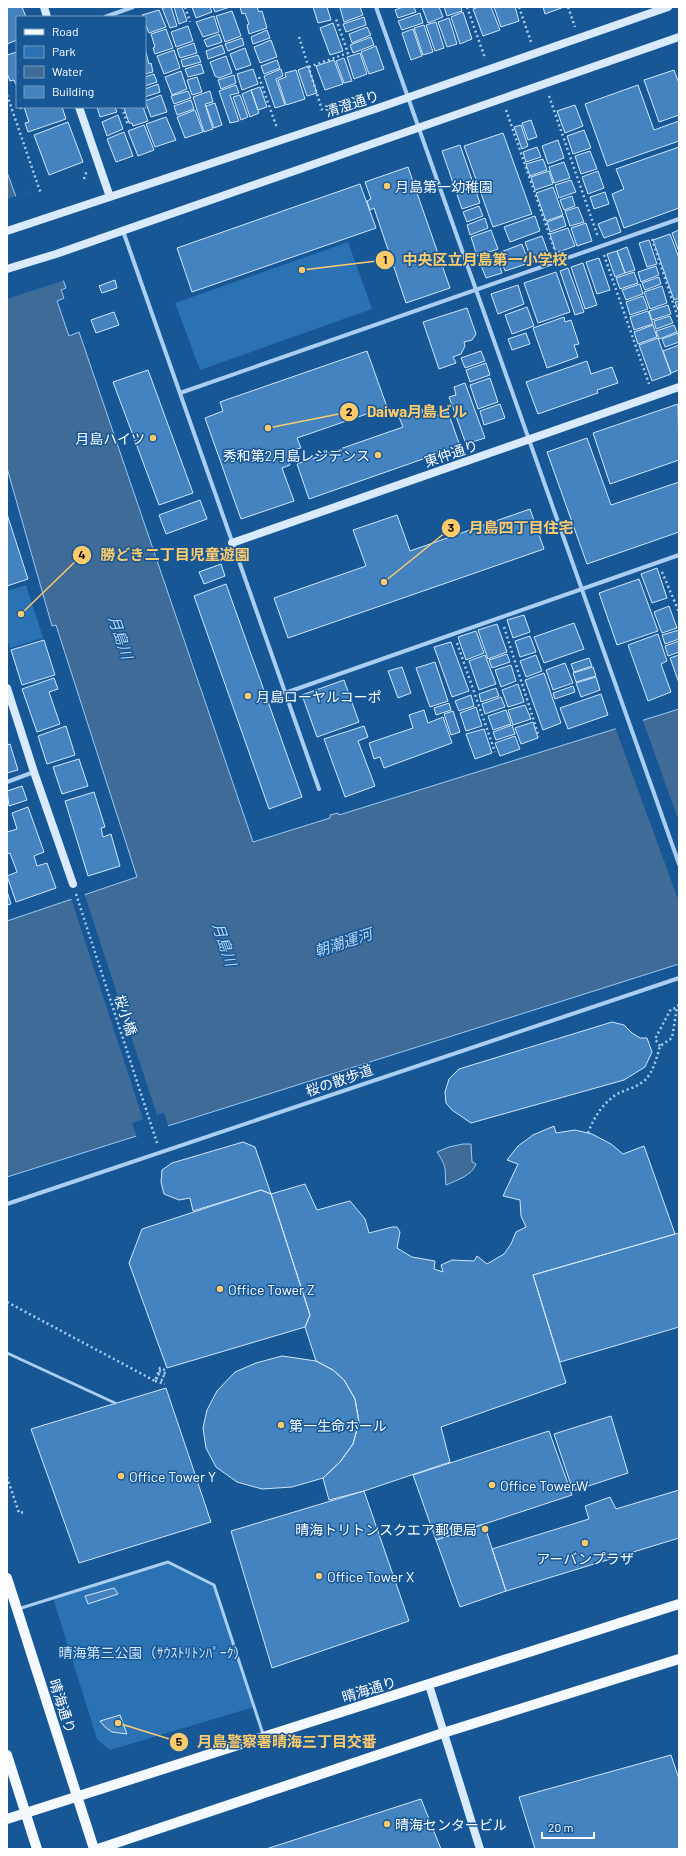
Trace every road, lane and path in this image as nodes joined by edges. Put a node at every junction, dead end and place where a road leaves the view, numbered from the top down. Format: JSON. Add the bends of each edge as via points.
{"nodes":[{"id":1,"x":134,"y":7,"type":"edge"},
{"id":2,"x":185,"y":7,"type":"edge"},
{"id":3,"x":376,"y":7,"type":"edge"},
{"id":4,"x":467,"y":7,"type":"edge"},
{"id":5,"x":519,"y":7,"type":"edge"},
{"id":6,"x":568,"y":7,"type":"edge"},
{"id":7,"x":668,"y":7,"type":"edge"},
{"id":8,"x":108,"y":16,"type":"edge"},
{"id":9,"x":336,"y":19,"type":"dead end"},
{"id":10,"x":190,"y":22,"type":"dead end"},
{"id":11,"x":299,"y":37,"type":"dead end"},
{"id":12,"x":679,"y":37,"type":"edge"},
{"id":13,"x":578,"y":38,"type":"junction"},
{"id":14,"x":536,"y":53,"type":"junction"},
{"id":15,"x":309,"y":67,"type":"junction"},
{"id":16,"x":489,"y":70,"type":"junction"},
{"id":17,"x":259,"y":77,"type":"dead end"},
{"id":18,"x":7,"y":95,"type":"edge"},
{"id":19,"x":408,"y":98,"type":"junction"},
{"id":20,"x":502,"y":99,"type":"junction"},
{"id":21,"x":79,"y":108,"type":"edge"},
{"id":22,"x":122,"y":108,"type":"edge"},
{"id":23,"x":327,"y":125,"type":"junction"},
{"id":24,"x":128,"y":126,"type":"dead end"},
{"id":25,"x":419,"y":128,"type":"junction"},
{"id":26,"x":281,"y":140,"type":"junction"},
{"id":27,"x":41,"y":194,"type":"dead end"},
{"id":28,"x":110,"y":196,"type":"junction"},
{"id":29,"x":679,"y":219,"type":"edge"},
{"id":30,"x":649,"y":229,"type":"junction"},
{"id":31,"x":7,"y":230,"type":"edge"},
{"id":32,"x":123,"y":230,"type":"junction"},
{"id":33,"x":558,"y":261,"type":"junction"},
{"id":34,"x":7,"y":269,"type":"edge"},
{"id":35,"x":476,"y":290,"type":"junction"},
{"id":36,"x":679,"y":321,"type":"edge"},
{"id":37,"x":679,"y":387,"type":"edge"},
{"id":38,"x":180,"y":393,"type":"junction"},
{"id":39,"x":528,"y":440,"type":"junction"},
{"id":40,"x":232,"y":543,"type":"junction"},
{"id":41,"x":679,"y":555,"type":"edge"},
{"id":42,"x":658,"y":562,"type":"junction"},
{"id":43,"x":581,"y":589,"type":"junction"},
{"id":44,"x":679,"y":612,"type":"edge"},
{"id":45,"x":502,"y":617,"type":"junction"},
{"id":46,"x":454,"y":634,"type":"junction"},
{"id":47,"x":7,"y":688,"type":"edge"},
{"id":48,"x":285,"y":693,"type":"junction"},
{"id":49,"x":540,"y":737,"type":"dead end"},
{"id":50,"x":495,"y":752,"type":"dead end"},
{"id":51,"x":34,"y":772,"type":"junction"},
{"id":52,"x":7,"y":782,"type":"edge"},
{"id":53,"x":319,"y":789,"type":"dead end"},
{"id":54,"x":679,"y":864,"type":"edge"},
{"id":55,"x":73,"y":884,"type":"joint"},
{"id":56,"x":679,"y":978,"type":"edge"},
{"id":57,"x":679,"y":1004,"type":"edge"},
{"id":58,"x":676,"y":1008,"type":"junction"},
{"id":59,"x":660,"y":1046,"type":"junction"},
{"id":60,"x":588,"y":1133,"type":"dead end"},
{"id":61,"x":160,"y":1152,"type":"junction"},
{"id":62,"x":7,"y":1204,"type":"edge"},
{"id":63,"x":7,"y":1302,"type":"edge"},
{"id":64,"x":7,"y":1353,"type":"edge"},
{"id":65,"x":158,"y":1372,"type":"junction"},
{"id":66,"x":156,"y":1380,"type":"junction"},
{"id":67,"x":165,"y":1383,"type":"dead end"},
{"id":68,"x":115,"y":1403,"type":"dead end"},
{"id":69,"x":7,"y":1478,"type":"edge"},
{"id":70,"x":24,"y":1512,"type":"dead end"},
{"id":71,"x":7,"y":1578,"type":"edge"},
{"id":72,"x":679,"y":1605,"type":"edge"},
{"id":73,"x":17,"y":1609,"type":"junction"},
{"id":74,"x":679,"y":1659,"type":"edge"},
{"id":75,"x":428,"y":1685,"type":"junction"},
{"id":76,"x":443,"y":1733,"type":"junction"},
{"id":77,"x":264,"y":1736,"type":"junction"},
{"id":78,"x":7,"y":1755,"type":"edge"},
{"id":79,"x":77,"y":1797,"type":"junction"},
{"id":80,"x":25,"y":1813,"type":"junction"},
{"id":81,"x":7,"y":1819,"type":"edge"},
{"id":82,"x":37,"y":1849,"type":"edge"},
{"id":83,"x":94,"y":1849,"type":"edge"},
{"id":84,"x":98,"y":1849,"type":"edge"},
{"id":85,"x":480,"y":1849,"type":"edge"}],
"edges":[{"from":1,"to":8,"type":"street"},
{"from":2,"to":10,"type":"path"},
{"from":3,"to":19,"type":"street"},
{"from":4,"to":16,"type":"path"},
{"from":5,"to":14,"type":"path"},
{"from":6,"to":13,"type":"path"},
{"from":7,"to":13,"type":"main road","name":"清澄通り"},
{"from":9,"to":15,"type":"path","via":[[348,53]]},
{"from":11,"to":15,"type":"path"},
{"from":12,"to":20,"type":"main road"},
{"from":13,"to":14,"type":"main road","name":"清澄通り"},
{"from":14,"to":16,"type":"main road","name":"清澄通り"},
{"from":15,"to":23,"type":"path"},
{"from":16,"to":19,"type":"main road","name":"清澄通り"},
{"from":17,"to":26,"type":"path"},
{"from":18,"to":27,"type":"path"},
{"from":19,"to":23,"type":"main road","name":"清澄通り"},
{"from":19,"to":25,"type":"street"},
{"from":20,"to":25,"type":"main road"},
{"from":20,"to":33,"type":"path"},
{"from":21,"to":28,"type":"main road"},
{"from":22,"to":24,"type":"path"},
{"from":23,"to":26,"type":"main road","name":"清澄通り"},
{"from":25,"to":32,"type":"main road"},
{"from":25,"to":35,"type":"street"},
{"from":26,"to":28,"type":"main road","name":"清澄通り"},
{"from":28,"to":31,"type":"main road","name":"清澄通り"},
{"from":29,"to":30,"type":"street"},
{"from":30,"to":33,"type":"street"},
{"from":30,"to":36,"type":"path"},
{"from":32,"to":34,"type":"main road"},
{"from":32,"to":38,"type":"street"},
{"from":33,"to":35,"type":"street"},
{"from":35,"to":38,"type":"street"},
{"from":35,"to":39,"type":"street"},
{"from":37,"to":39,"type":"main road","name":"東仲通り"},
{"from":38,"to":40,"type":"street"},
{"from":39,"to":40,"type":"main road","name":"東仲通り"},
{"from":39,"to":43,"type":"street"},
{"from":40,"to":48,"type":"street"},
{"from":41,"to":42,"type":"street"},
{"from":42,"to":43,"type":"street"},
{"from":42,"to":44,"type":"path"},
{"from":43,"to":45,"type":"street"},
{"from":43,"to":54,"type":"street"},
{"from":45,"to":46,"type":"street"},
{"from":45,"to":49,"type":"path"},
{"from":46,"to":48,"type":"street"},
{"from":46,"to":50,"type":"path"},
{"from":47,"to":51,"type":"main road"},
{"from":48,"to":53,"type":"street"},
{"from":51,"to":52,"type":"street"},
{"from":51,"to":55,"type":"main road"},
{"from":55,"to":61,"type":"path","name":"桜小橋"},
{"from":56,"to":61,"type":"street","name":"桜の散歩道"},
{"from":57,"to":58,"type":"path"},
{"from":58,"to":59,"type":"path","via":[[672,1038]]},
{"from":58,"to":59,"type":"path","via":[[671,1009],[655,1039]]},
{"from":59,"to":60,"type":"path","via":[[647,1078],[606,1103],[597,1113]]},
{"from":61,"to":62,"type":"street","name":"桜の散歩道"},
{"from":63,"to":66,"type":"path"},
{"from":64,"to":68,"type":"lane"},
{"from":65,"to":65,"type":"path","via":[[160,1368],[166,1374]]},
{"from":65,"to":66,"type":"path"},
{"from":66,"to":67,"type":"path"},
{"from":69,"to":70,"type":"path","via":[[19,1513]]},
{"from":71,"to":73,"type":"main road","name":"晴海通り"},
{"from":72,"to":75,"type":"main road","name":"晴海通り"},
{"from":73,"to":77,"type":"lane","via":[[168,1562],[214,1585]]},
{"from":73,"to":79,"type":"main road","name":"晴海通り"},
{"from":74,"to":76,"type":"main road"},
{"from":75,"to":76,"type":"main road"},
{"from":75,"to":77,"type":"main road","name":"晴海通り"},
{"from":76,"to":84,"type":"main road"},
{"from":76,"to":85,"type":"main road"},
{"from":77,"to":79,"type":"main road","name":"晴海通り"},
{"from":78,"to":80,"type":"main road"},
{"from":79,"to":80,"type":"main road","name":"晴海通り"},
{"from":79,"to":83,"type":"main road","name":"晴海通り"},
{"from":80,"to":81,"type":"main road","name":"晴海通り"},
{"from":80,"to":82,"type":"main road"}]}
